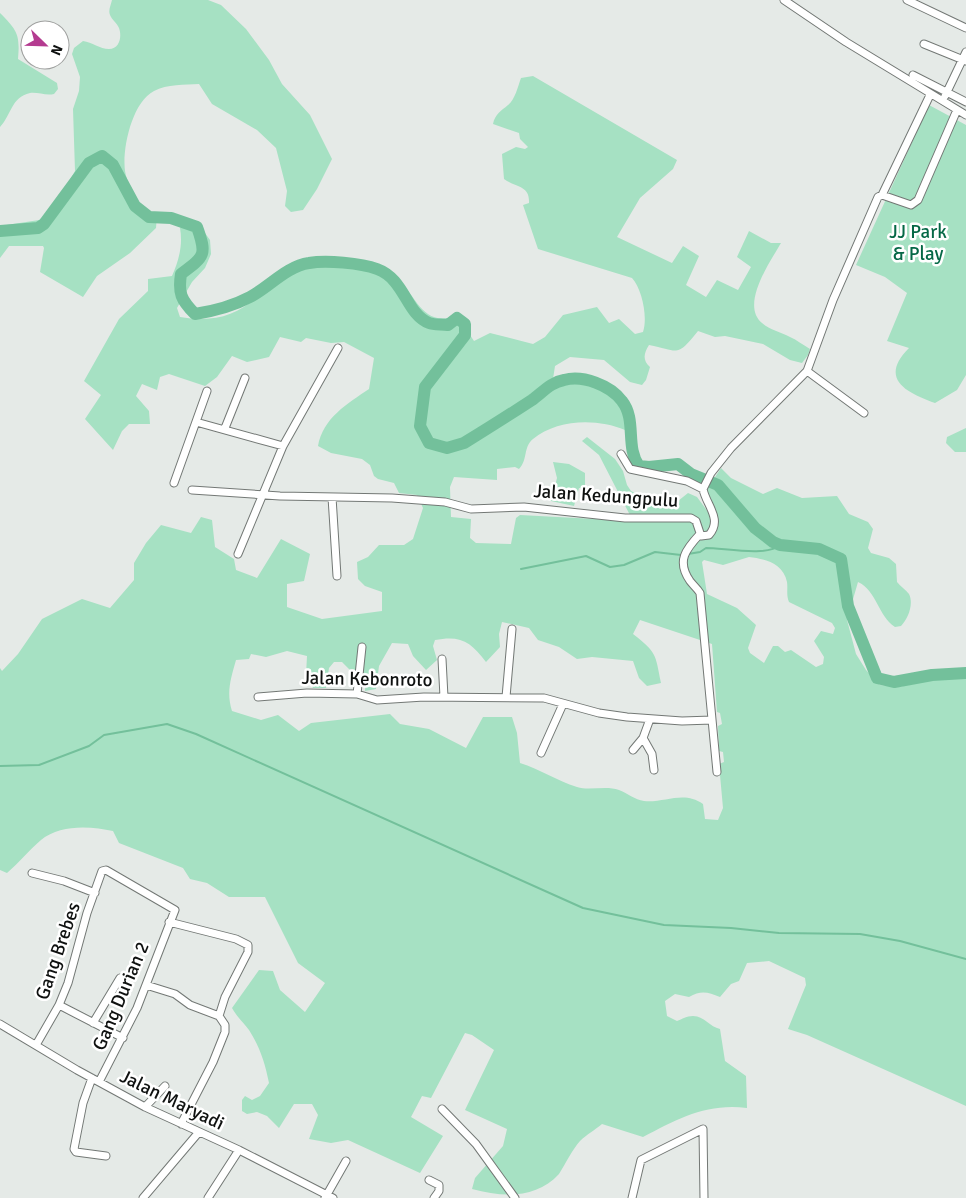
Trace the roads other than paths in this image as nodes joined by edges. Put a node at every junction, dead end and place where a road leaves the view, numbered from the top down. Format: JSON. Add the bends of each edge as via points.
{"nodes":[{"id":1,"x":784,"y":0,"type":"edge"},
{"id":2,"x":907,"y":0,"type":"edge"},
{"id":3,"x":966,"y":28,"type":"edge"},
{"id":4,"x":924,"y":44,"type":"dead end"},
{"id":5,"x":966,"y":52,"type":"edge"},
{"id":6,"x":964,"y":61,"type":"edge"},
{"id":7,"x":913,"y":75,"type":"dead end"},
{"id":8,"x":947,"y":92,"type":"junction"},
{"id":9,"x":930,"y":95,"type":"junction"},
{"id":10,"x":943,"y":101,"type":"junction"},
{"id":11,"x":966,"y":102,"type":"edge"},
{"id":12,"x":957,"y":110,"type":"junction"},
{"id":13,"x":966,"y":115,"type":"edge"},
{"id":14,"x":882,"y":195,"type":"junction"},
{"id":15,"x":338,"y":348,"type":"dead end"},
{"id":16,"x":807,"y":371,"type":"junction"},
{"id":17,"x":245,"y":378,"type":"dead end"},
{"id":18,"x":206,"y":391,"type":"dead end"},
{"id":19,"x":864,"y":413,"type":"dead end"},
{"id":20,"x":196,"y":422,"type":"junction"},
{"id":21,"x":225,"y":428,"type":"junction"},
{"id":22,"x":283,"y":446,"type":"junction"},
{"id":23,"x":621,"y":454,"type":"dead end"},
{"id":24,"x":174,"y":483,"type":"dead end"},
{"id":25,"x":704,"y":487,"type":"junction"},
{"id":26,"x":192,"y":490,"type":"dead end"},
{"id":27,"x":263,"y":495,"type":"junction"},
{"id":28,"x":332,"y":498,"type":"junction"},
{"id":29,"x":700,"y":534,"type":"junction"},
{"id":30,"x":238,"y":554,"type":"dead end"},
{"id":31,"x":337,"y":576,"type":"dead end"},
{"id":32,"x":512,"y":629,"type":"dead end"},
{"id":33,"x":362,"y":647,"type":"dead end"},
{"id":34,"x":442,"y":659,"type":"dead end"},
{"id":35,"x":357,"y":694,"type":"junction"},
{"id":36,"x":258,"y":697,"type":"dead end"},
{"id":37,"x":444,"y":697,"type":"junction"},
{"id":38,"x":506,"y":697,"type":"junction"},
{"id":39,"x":563,"y":704,"type":"junction"},
{"id":40,"x":650,"y":719,"type":"junction"},
{"id":41,"x":712,"y":720,"type":"junction"},
{"id":42,"x":643,"y":738,"type":"junction"},
{"id":43,"x":633,"y":750,"type":"dead end"},
{"id":44,"x":541,"y":753,"type":"dead end"},
{"id":45,"x":654,"y":770,"type":"dead end"},
{"id":46,"x":717,"y":772,"type":"dead end"},
{"id":47,"x":32,"y":872,"type":"dead end"},
{"id":48,"x":95,"y":893,"type":"junction"},
{"id":49,"x":169,"y":922,"type":"junction"},
{"id":50,"x":120,"y":978,"type":"dead end"},
{"id":51,"x":146,"y":985,"type":"junction"},
{"id":52,"x":59,"y":1005,"type":"junction"},
{"id":53,"x":219,"y":1016,"type":"junction"},
{"id":54,"x":93,"y":1023,"type":"junction"},
{"id":55,"x":0,"y":1024,"type":"edge"},
{"id":56,"x":123,"y":1038,"type":"junction"},
{"id":57,"x":36,"y":1045,"type":"junction"},
{"id":58,"x":96,"y":1080,"type":"junction"},
{"id":59,"x":165,"y":1086,"type":"dead end"},
{"id":60,"x":145,"y":1107,"type":"junction"},
{"id":61,"x":442,"y":1109,"type":"dead end"},
{"id":62,"x":181,"y":1124,"type":"junction"},
{"id":63,"x":199,"y":1132,"type":"junction"},
{"id":64,"x":239,"y":1150,"type":"junction"},
{"id":65,"x":106,"y":1156,"type":"dead end"},
{"id":66,"x":346,"y":1161,"type":"dead end"},
{"id":67,"x":429,"y":1180,"type":"dead end"},
{"id":68,"x":329,"y":1197,"type":"edge"},
{"id":69,"x":143,"y":1198,"type":"edge"},
{"id":70,"x":208,"y":1198,"type":"edge"},
{"id":71,"x":434,"y":1198,"type":"edge"},
{"id":72,"x":515,"y":1198,"type":"edge"},
{"id":73,"x":632,"y":1198,"type":"edge"},
{"id":74,"x":704,"y":1198,"type":"edge"}],
"edges":[{"from":1,"to":9,"type":"street"},
{"from":2,"to":3,"type":"street"},
{"from":4,"to":6,"type":"street"},
{"from":5,"to":6,"type":"street"},
{"from":6,"to":8,"type":"street"},
{"from":7,"to":8,"type":"street"},
{"from":8,"to":10,"type":"street"},
{"from":8,"to":11,"type":"street"},
{"from":9,"to":10,"type":"street"},
{"from":9,"to":14,"type":"street","name":"Jalan Kedungpulu"},
{"from":10,"to":12,"type":"street"},
{"from":12,"to":13,"type":"street"},
{"from":12,"to":14,"type":"street","via":[[918,200],[911,205]]},
{"from":14,"to":16,"type":"street","name":"Jalan Kedungpulu","via":[[878,197],[845,272]]},
{"from":15,"to":22,"type":"street"},
{"from":16,"to":19,"type":"street"},
{"from":16,"to":25,"type":"street","name":"Jalan Kedungpulu","via":[[742,436],[711,473]]},
{"from":17,"to":21,"type":"street"},
{"from":18,"to":20,"type":"street"},
{"from":20,"to":21,"type":"street"},
{"from":20,"to":24,"type":"street"},
{"from":21,"to":22,"type":"street"},
{"from":22,"to":27,"type":"street"},
{"from":23,"to":25,"type":"street","via":[[630,469]]},
{"from":25,"to":29,"type":"street","name":"Jalan Kedungpulu","via":[[715,524],[709,535]]},
{"from":26,"to":27,"type":"street","name":"Jalan Kedungpulu"},
{"from":27,"to":28,"type":"street","name":"Jalan Kedungpulu"},
{"from":27,"to":30,"type":"street"},
{"from":28,"to":29,"type":"street","name":"Jalan Kedungpulu","via":[[392,498],[446,502],[471,508],[524,507],[625,518],[691,518],[699,525]]},
{"from":28,"to":31,"type":"street"},
{"from":29,"to":41,"type":"street","via":[[684,552],[684,560],[687,576],[700,593]]},
{"from":32,"to":38,"type":"street"},
{"from":33,"to":35,"type":"street"},
{"from":34,"to":37,"type":"street"},
{"from":35,"to":36,"type":"street","name":"Jalan Kebonroto","via":[[307,693]]},
{"from":35,"to":37,"type":"street","name":"Jalan Kebonroto","via":[[377,700]]},
{"from":37,"to":38,"type":"street","name":"Jalan Kebonroto"},
{"from":38,"to":39,"type":"street","name":"Jalan Kebonroto","via":[[544,698]]},
{"from":39,"to":40,"type":"street","name":"Jalan Kebonroto","via":[[599,713]]},
{"from":39,"to":44,"type":"street"},
{"from":40,"to":41,"type":"street","name":"Jalan Kebonroto"},
{"from":40,"to":42,"type":"street"},
{"from":41,"to":46,"type":"street"},
{"from":42,"to":43,"type":"street"},
{"from":42,"to":45,"type":"street","via":[[652,754]]},
{"from":47,"to":48,"type":"street","name":"Gang Brebes"},
{"from":48,"to":49,"type":"street","name":"Gang Brebes","via":[[102,871],[106,870],[174,909]]},
{"from":48,"to":52,"type":"street","name":"Gang Brebes"},
{"from":49,"to":51,"type":"street","name":"Gang Durian 2"},
{"from":49,"to":53,"type":"street","via":[[236,939],[249,947]]},
{"from":50,"to":54,"type":"street"},
{"from":51,"to":53,"type":"street","via":[[175,994],[190,1005]]},
{"from":51,"to":56,"type":"street","name":"Gang Durian 2"},
{"from":52,"to":54,"type":"street"},
{"from":52,"to":57,"type":"street","name":"Gang Brebes"},
{"from":53,"to":62,"type":"street","via":[[224,1022],[225,1032]]},
{"from":54,"to":56,"type":"street"},
{"from":55,"to":57,"type":"street","name":"Jalan Maryadi"},
{"from":56,"to":58,"type":"street","name":"Gang Durian 2"},
{"from":57,"to":58,"type":"street","name":"Jalan Maryadi"},
{"from":58,"to":60,"type":"street","name":"Jalan Maryadi"},
{"from":58,"to":65,"type":"street","name":"Gang Durian 2","via":[[83,1103],[74,1149],[85,1155]]},
{"from":59,"to":60,"type":"street"},
{"from":60,"to":62,"type":"street","name":"Jalan Maryadi"},
{"from":61,"to":72,"type":"street","via":[[476,1144]]},
{"from":62,"to":63,"type":"street","name":"Jalan Maryadi"},
{"from":63,"to":64,"type":"street","name":"Jalan Maryadi"},
{"from":63,"to":69,"type":"street"},
{"from":64,"to":68,"type":"street","name":"Jalan Maryadi"},
{"from":64,"to":70,"type":"street"},
{"from":66,"to":68,"type":"street"},
{"from":67,"to":71,"type":"street","via":[[439,1185]]},
{"from":73,"to":74,"type":"street","via":[[640,1161],[703,1130]]}]}
